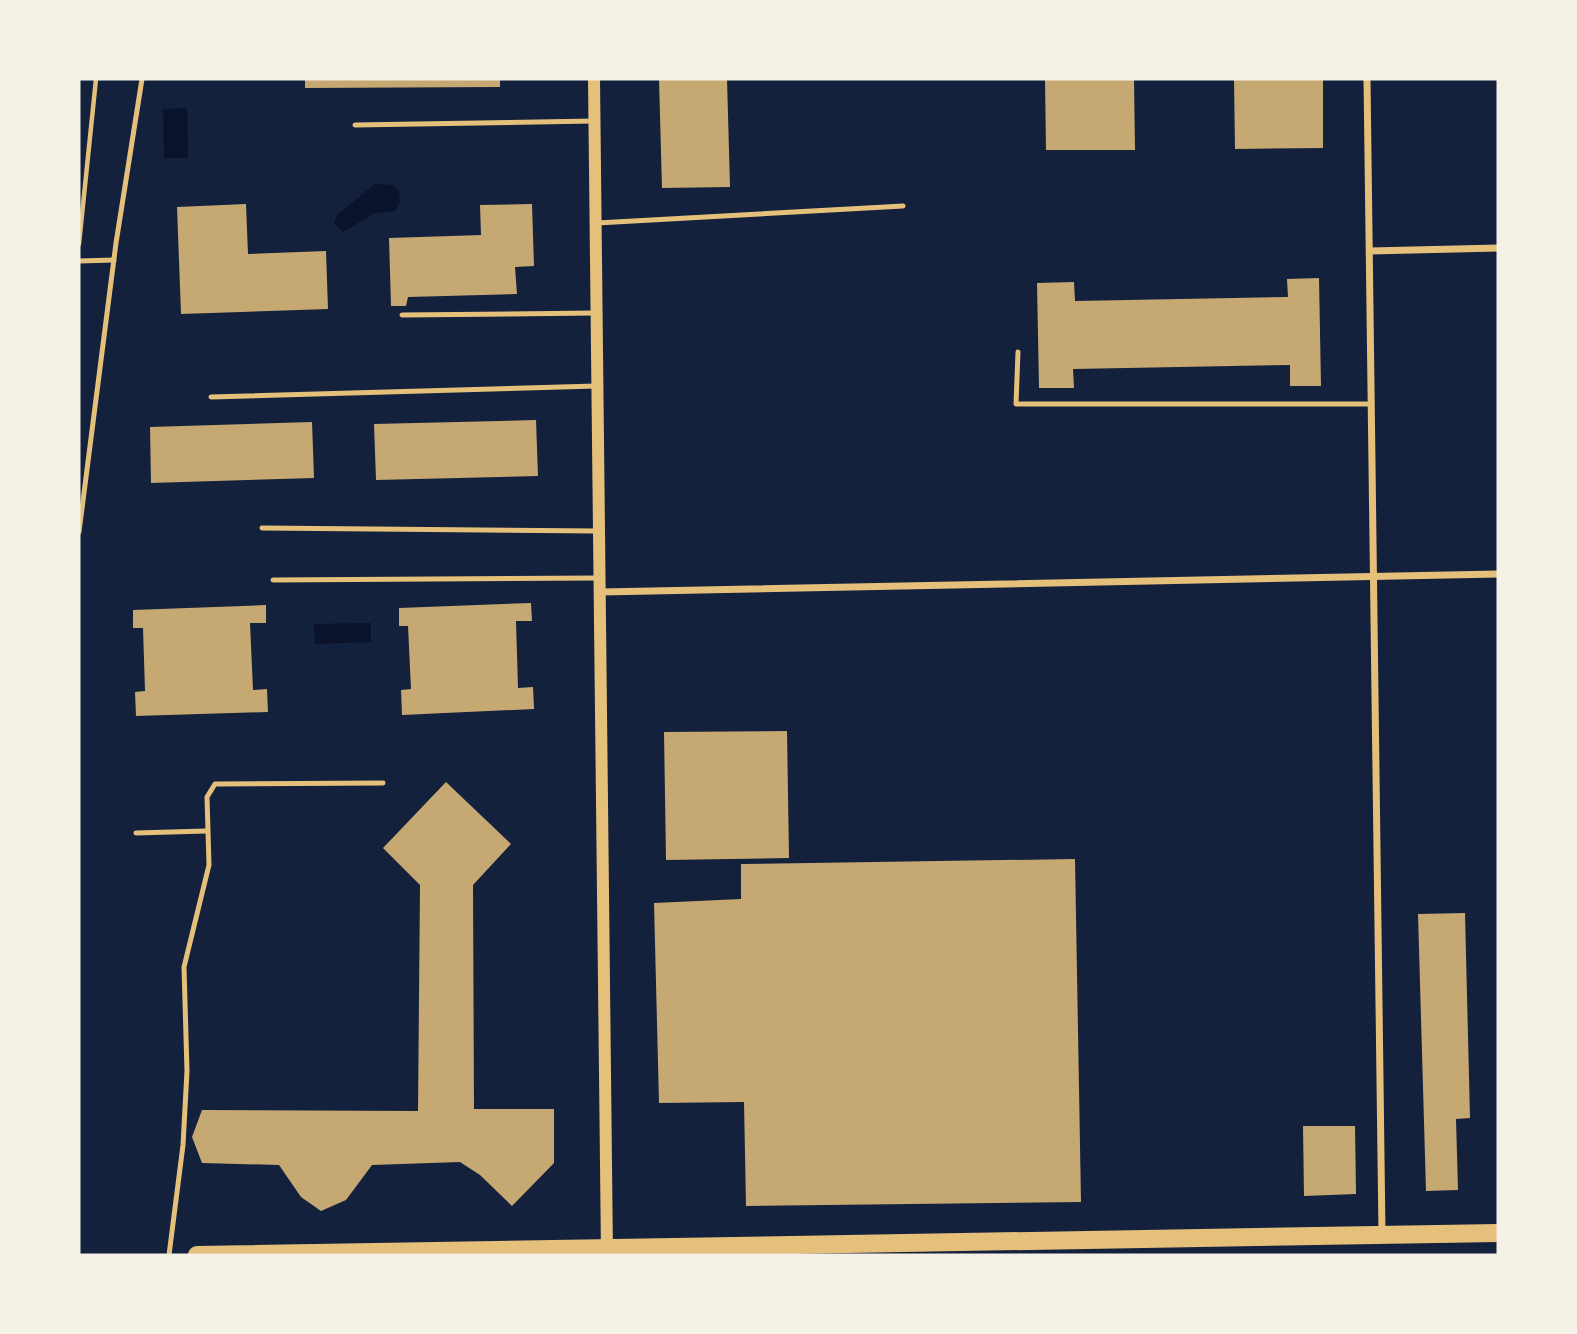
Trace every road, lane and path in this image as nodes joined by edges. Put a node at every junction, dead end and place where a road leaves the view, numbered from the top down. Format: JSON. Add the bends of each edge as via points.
{"nodes":[{"id":1,"x":96,"y":79,"type":"edge"},
{"id":2,"x":142,"y":79,"type":"edge"},
{"id":3,"x":593,"y":79,"type":"edge"},
{"id":4,"x":1367,"y":79,"type":"edge"},
{"id":5,"x":594,"y":121,"type":"junction"},
{"id":6,"x":355,"y":125,"type":"dead end"},
{"id":7,"x":903,"y":206,"type":"dead end"},
{"id":8,"x":597,"y":223,"type":"junction"},
{"id":9,"x":79,"y":244,"type":"edge"},
{"id":10,"x":1498,"y":248,"type":"edge"},
{"id":11,"x":1370,"y":251,"type":"junction"},
{"id":12,"x":114,"y":260,"type":"junction"},
{"id":13,"x":79,"y":261,"type":"edge"},
{"id":14,"x":598,"y":313,"type":"junction"},
{"id":15,"x":402,"y":316,"type":"dead end"},
{"id":16,"x":1018,"y":352,"type":"dead end"},
{"id":17,"x":598,"y":386,"type":"junction"},
{"id":18,"x":211,"y":397,"type":"dead end"},
{"id":19,"x":1371,"y":404,"type":"junction"},
{"id":20,"x":79,"y":451,"type":"edge"},
{"id":21,"x":89,"y":453,"type":"junction"},
{"id":22,"x":262,"y":528,"type":"dead end"},
{"id":23,"x":601,"y":531,"type":"junction"},
{"id":24,"x":79,"y":532,"type":"edge"},
{"id":25,"x":1498,"y":574,"type":"edge"},
{"id":26,"x":1374,"y":577,"type":"junction"},
{"id":27,"x":601,"y":578,"type":"junction"},
{"id":28,"x":273,"y":580,"type":"dead end"},
{"id":29,"x":601,"y":592,"type":"junction"},
{"id":30,"x":383,"y":783,"type":"dead end"},
{"id":31,"x":206,"y":831,"type":"junction"},
{"id":32,"x":136,"y":833,"type":"dead end"},
{"id":33,"x":1498,"y":1233,"type":"edge"},
{"id":34,"x":1382,"y":1235,"type":"junction"},
{"id":35,"x":607,"y":1252,"type":"edge"},
{"id":36,"x":169,"y":1255,"type":"edge"},
{"id":37,"x":197,"y":1255,"type":"edge"}],
"edges":[{"from":1,"to":9,"type":"path"},
{"from":2,"to":12,"type":"lane"},
{"from":3,"to":5,"type":"street"},
{"from":4,"to":11,"type":"street"},
{"from":5,"to":6,"type":"lane"},
{"from":5,"to":8,"type":"street"},
{"from":7,"to":8,"type":"lane"},
{"from":8,"to":14,"type":"street"},
{"from":10,"to":11,"type":"street"},
{"from":11,"to":19,"type":"street"},
{"from":12,"to":13,"type":"lane"},
{"from":12,"to":21,"type":"lane"},
{"from":14,"to":15,"type":"lane"},
{"from":14,"to":17,"type":"street"},
{"from":16,"to":19,"type":"lane","via":[[1016,404]]},
{"from":17,"to":18,"type":"lane"},
{"from":17,"to":23,"type":"street"},
{"from":19,"to":26,"type":"street"},
{"from":20,"to":21,"type":"lane"},
{"from":21,"to":24,"type":"lane"},
{"from":22,"to":23,"type":"lane"},
{"from":23,"to":27,"type":"street"},
{"from":25,"to":26,"type":"street"},
{"from":26,"to":29,"type":"street"},
{"from":26,"to":34,"type":"street"},
{"from":27,"to":28,"type":"lane"},
{"from":27,"to":29,"type":"street"},
{"from":29,"to":35,"type":"street"},
{"from":30,"to":31,"type":"lane","via":[[215,784],[207,797]]},
{"from":31,"to":32,"type":"lane"},
{"from":31,"to":36,"type":"lane","via":[[209,866],[184,967],[187,1071]]},
{"from":33,"to":34,"type":"main road"},
{"from":34,"to":35,"type":"main road"},
{"from":35,"to":37,"type":"main road"}]}
